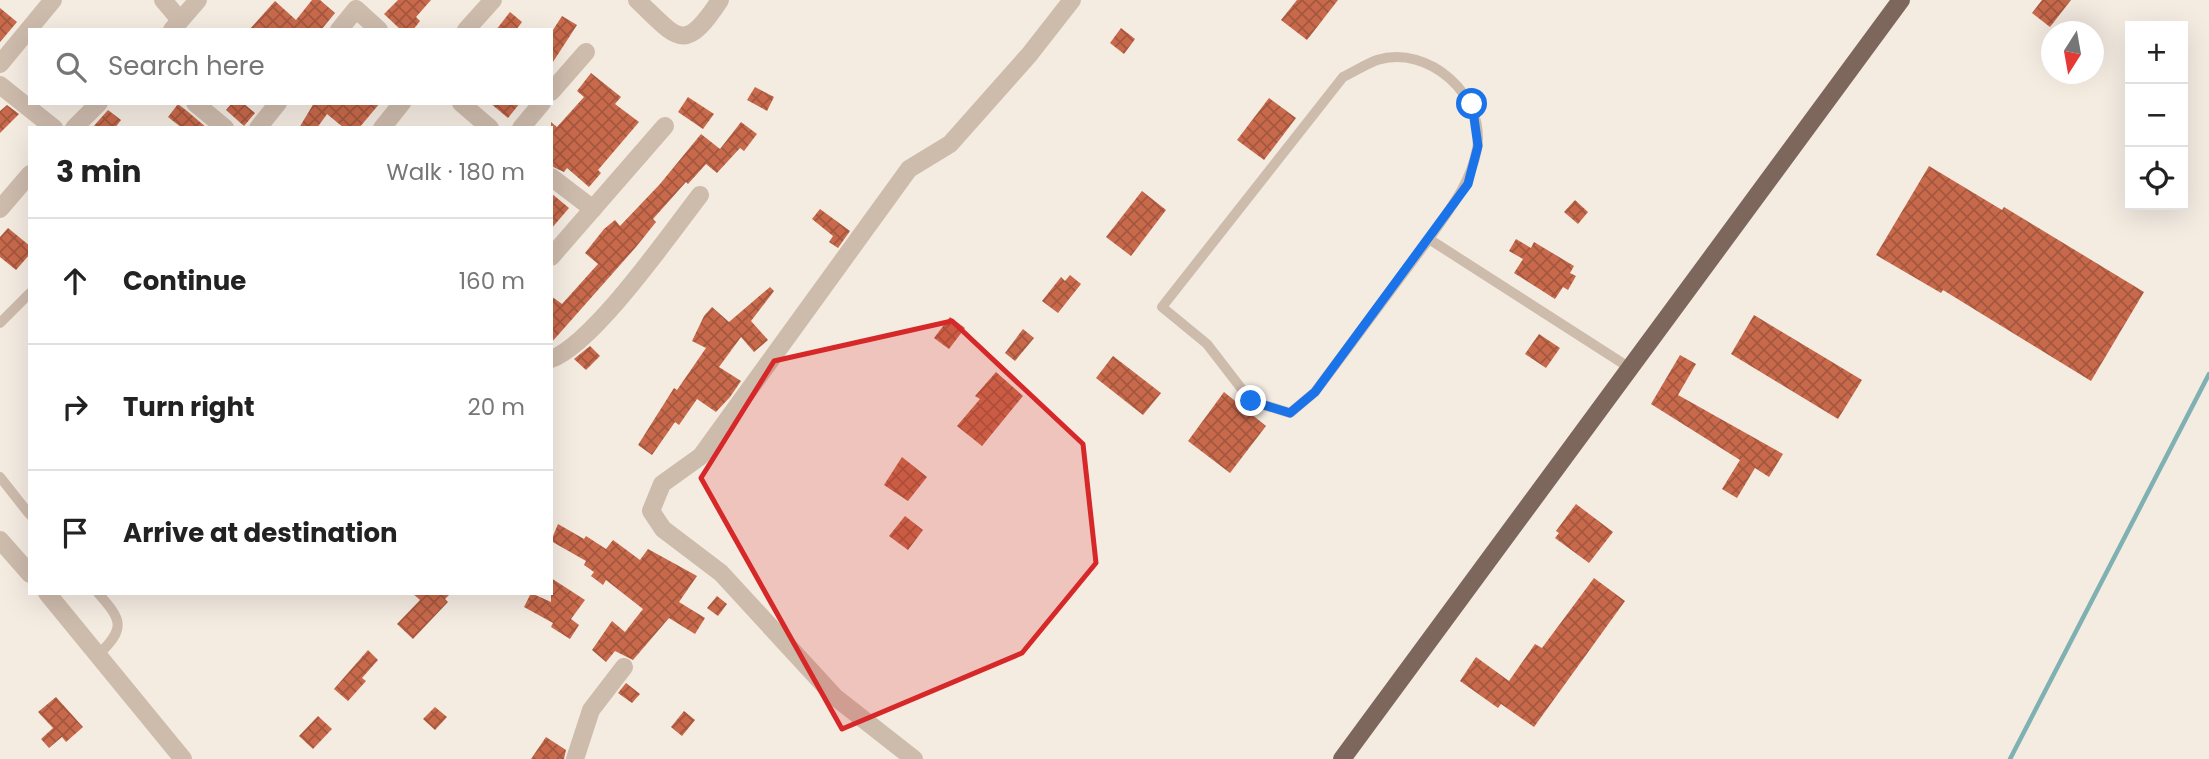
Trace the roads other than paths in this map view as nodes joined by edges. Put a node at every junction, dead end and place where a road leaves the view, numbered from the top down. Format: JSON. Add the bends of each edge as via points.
{"nodes":[{"id":1,"x":53,"y":0,"type":"edge"},
{"id":2,"x":163,"y":0,"type":"edge"},
{"id":3,"x":198,"y":0,"type":"edge"},
{"id":4,"x":494,"y":0,"type":"edge"},
{"id":5,"x":637,"y":0,"type":"edge"},
{"id":6,"x":720,"y":0,"type":"edge"},
{"id":7,"x":1072,"y":0,"type":"edge"},
{"id":8,"x":1901,"y":0,"type":"edge"},
{"id":9,"x":355,"y":3,"type":"edge"},
{"id":10,"x":176,"y":25,"type":"edge"},
{"id":11,"x":30,"y":28,"type":"edge"},
{"id":12,"x":340,"y":28,"type":"edge"},
{"id":13,"x":377,"y":28,"type":"edge"},
{"id":14,"x":468,"y":28,"type":"edge"},
{"id":15,"x":28,"y":30,"type":"edge"},
{"id":16,"x":586,"y":52,"type":"dead end"},
{"id":17,"x":0,"y":64,"type":"edge"},
{"id":18,"x":0,"y":85,"type":"edge"},
{"id":19,"x":553,"y":90,"type":"edge"},
{"id":20,"x":97,"y":105,"type":"edge"},
{"id":21,"x":197,"y":105,"type":"edge"},
{"id":22,"x":276,"y":105,"type":"edge"},
{"id":23,"x":400,"y":105,"type":"edge"},
{"id":24,"x":463,"y":105,"type":"edge"},
{"id":25,"x":540,"y":105,"type":"edge"},
{"id":26,"x":51,"y":126,"type":"edge"},
{"id":27,"x":76,"y":126,"type":"edge"},
{"id":28,"x":223,"y":126,"type":"edge"},
{"id":29,"x":260,"y":126,"type":"edge"},
{"id":30,"x":384,"y":126,"type":"edge"},
{"id":31,"x":488,"y":126,"type":"edge"},
{"id":32,"x":522,"y":126,"type":"edge"},
{"id":33,"x":665,"y":126,"type":"dead end"},
{"id":34,"x":28,"y":176,"type":"edge"},
{"id":35,"x":553,"y":179,"type":"edge"},
{"id":36,"x":700,"y":195,"type":"dead end"},
{"id":37,"x":0,"y":209,"type":"edge"},
{"id":38,"x":593,"y":209,"type":"junction"},
{"id":39,"x":1429,"y":239,"type":"junction"},
{"id":40,"x":553,"y":255,"type":"edge"},
{"id":41,"x":28,"y":295,"type":"edge"},
{"id":42,"x":0,"y":323,"type":"edge"},
{"id":43,"x":553,"y":358,"type":"edge"},
{"id":44,"x":1630,"y":368,"type":"junction"},
{"id":45,"x":0,"y":477,"type":"edge"},
{"id":46,"x":28,"y":512,"type":"edge"},
{"id":47,"x":0,"y":540,"type":"edge"},
{"id":48,"x":28,"y":572,"type":"edge"},
{"id":49,"x":49,"y":595,"type":"edge"},
{"id":50,"x":100,"y":595,"type":"edge"},
{"id":51,"x":99,"y":654,"type":"junction"},
{"id":52,"x":624,"y":667,"type":"dead end"},
{"id":53,"x":183,"y":759,"type":"edge"},
{"id":54,"x":575,"y":759,"type":"edge"},
{"id":55,"x":914,"y":759,"type":"edge"},
{"id":56,"x":1342,"y":759,"type":"edge"}],
"edges":[{"from":1,"to":11,"type":"street"},
{"from":2,"to":10,"type":"street"},
{"from":3,"to":10,"type":"street"},
{"from":4,"to":14,"type":"street"},
{"from":5,"to":6,"type":"street","via":[[670,32],[685,36],[699,31]]},
{"from":7,"to":55,"type":"street","via":[[950,144],[909,169],[701,456],[662,484],[651,511],[663,529],[721,573],[835,697]]},
{"from":8,"to":44,"type":"main road"},
{"from":9,"to":12,"type":"street"},
{"from":9,"to":13,"type":"street"},
{"from":15,"to":17,"type":"street"},
{"from":16,"to":19,"type":"street"},
{"from":18,"to":26,"type":"street"},
{"from":20,"to":27,"type":"street"},
{"from":21,"to":28,"type":"street"},
{"from":22,"to":29,"type":"street"},
{"from":23,"to":30,"type":"street"},
{"from":24,"to":31,"type":"street"},
{"from":25,"to":32,"type":"street"},
{"from":33,"to":38,"type":"street"},
{"from":34,"to":37,"type":"street"},
{"from":35,"to":38,"type":"street"},
{"from":36,"to":43,"type":"street","via":[[618,300],[575,343]]},
{"from":38,"to":40,"type":"street"},
{"from":39,"to":39,"type":"lane","via":[[1315,392],[1290,413],[1251,401],[1207,344],[1162,307],[1343,77],[1378,60],[1415,60],[1450,76],[1472,104],[1478,146],[1468,184]]},
{"from":39,"to":44,"type":"lane"},
{"from":41,"to":42,"type":"lane"},
{"from":44,"to":56,"type":"main road"},
{"from":45,"to":46,"type":"lane"},
{"from":47,"to":48,"type":"street"},
{"from":49,"to":51,"type":"street"},
{"from":50,"to":51,"type":"lane","via":[[115,612],[119,628],[117,637]]},
{"from":51,"to":53,"type":"street"},
{"from":52,"to":54,"type":"street","via":[[591,710]]}]}
